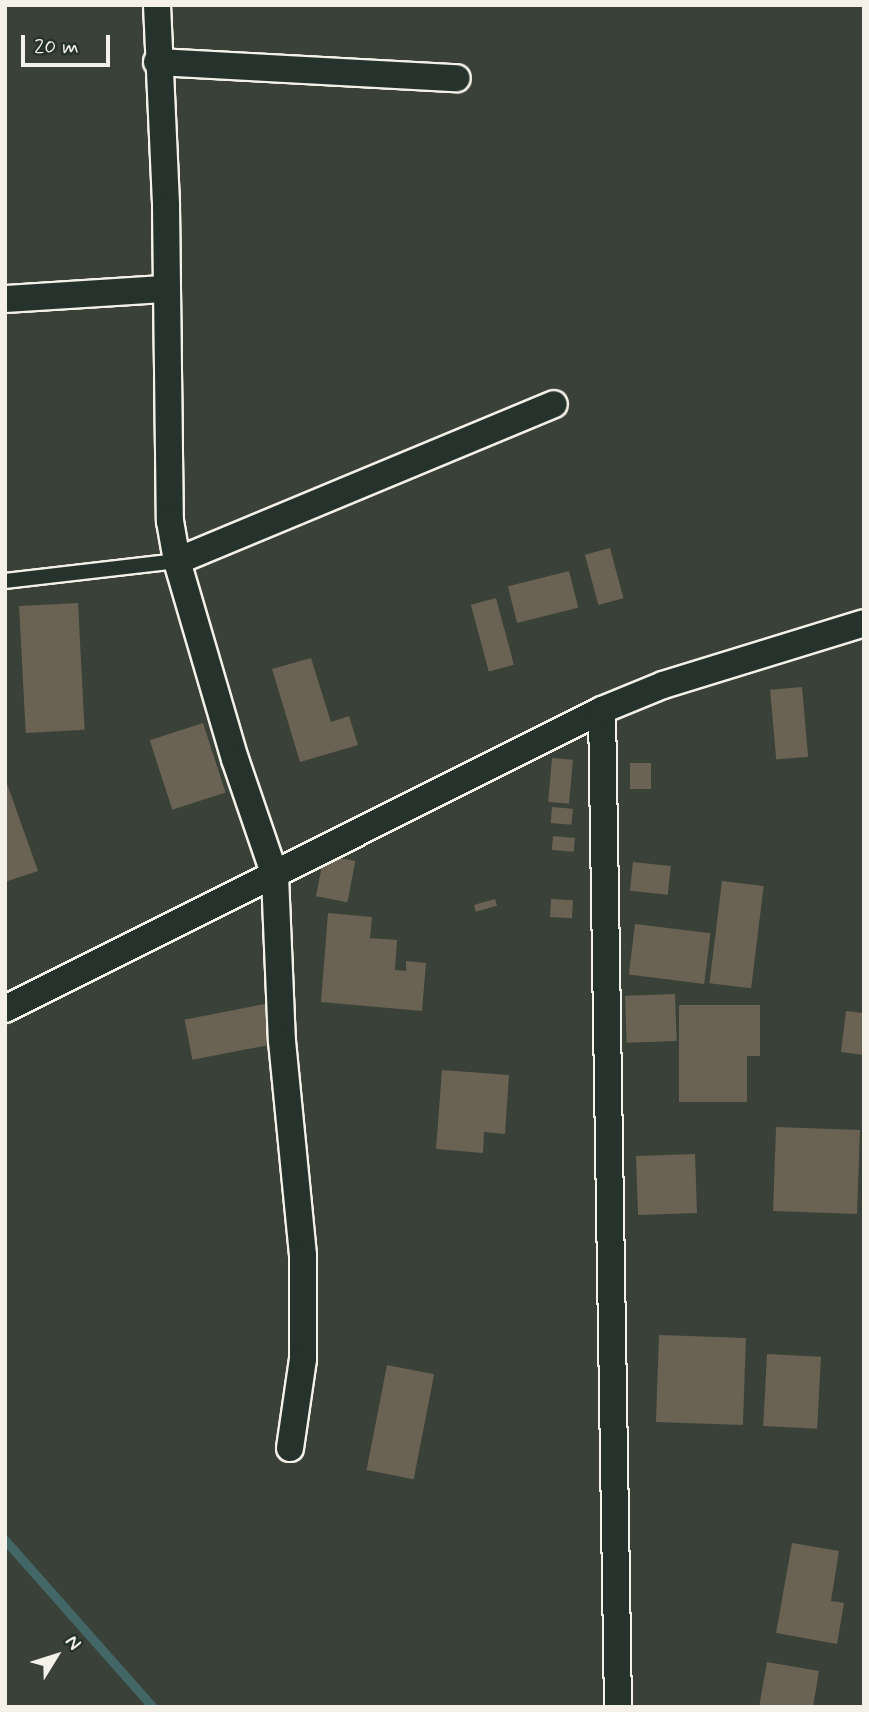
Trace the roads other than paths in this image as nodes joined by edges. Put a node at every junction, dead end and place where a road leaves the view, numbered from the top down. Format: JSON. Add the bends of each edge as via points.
{"nodes":[{"id":1,"x":158,"y":5,"type":"edge"},
{"id":2,"x":157,"y":62,"type":"junction"},
{"id":3,"x":457,"y":78,"type":"dead end"},
{"id":4,"x":166,"y":289,"type":"junction"},
{"id":5,"x":5,"y":299,"type":"edge"},
{"id":6,"x":554,"y":404,"type":"dead end"},
{"id":7,"x":177,"y":561,"type":"junction"},
{"id":8,"x":5,"y":581,"type":"edge"},
{"id":9,"x":864,"y":623,"type":"edge"},
{"id":10,"x":602,"y":710,"type":"junction"},
{"id":11,"x":275,"y":876,"type":"junction"},
{"id":12,"x":5,"y":1009,"type":"edge"},
{"id":13,"x":290,"y":1448,"type":"dead end"},
{"id":14,"x":618,"y":1707,"type":"edge"}],
"edges":[{"from":1,"to":2,"type":"street"},
{"from":2,"to":3,"type":"street"},
{"from":2,"to":4,"type":"street"},
{"from":4,"to":5,"type":"street"},
{"from":4,"to":7,"type":"street","via":[[170,521]]},
{"from":6,"to":7,"type":"street"},
{"from":7,"to":8,"type":"lane"},
{"from":7,"to":11,"type":"street","via":[[235,760]]},
{"from":9,"to":10,"type":"street","via":[[663,685]]},
{"from":10,"to":11,"type":"street"},
{"from":10,"to":14,"type":"street"},
{"from":11,"to":12,"type":"street"},
{"from":11,"to":13,"type":"street","via":[[282,1041],[303,1256],[303,1359]]}]}
